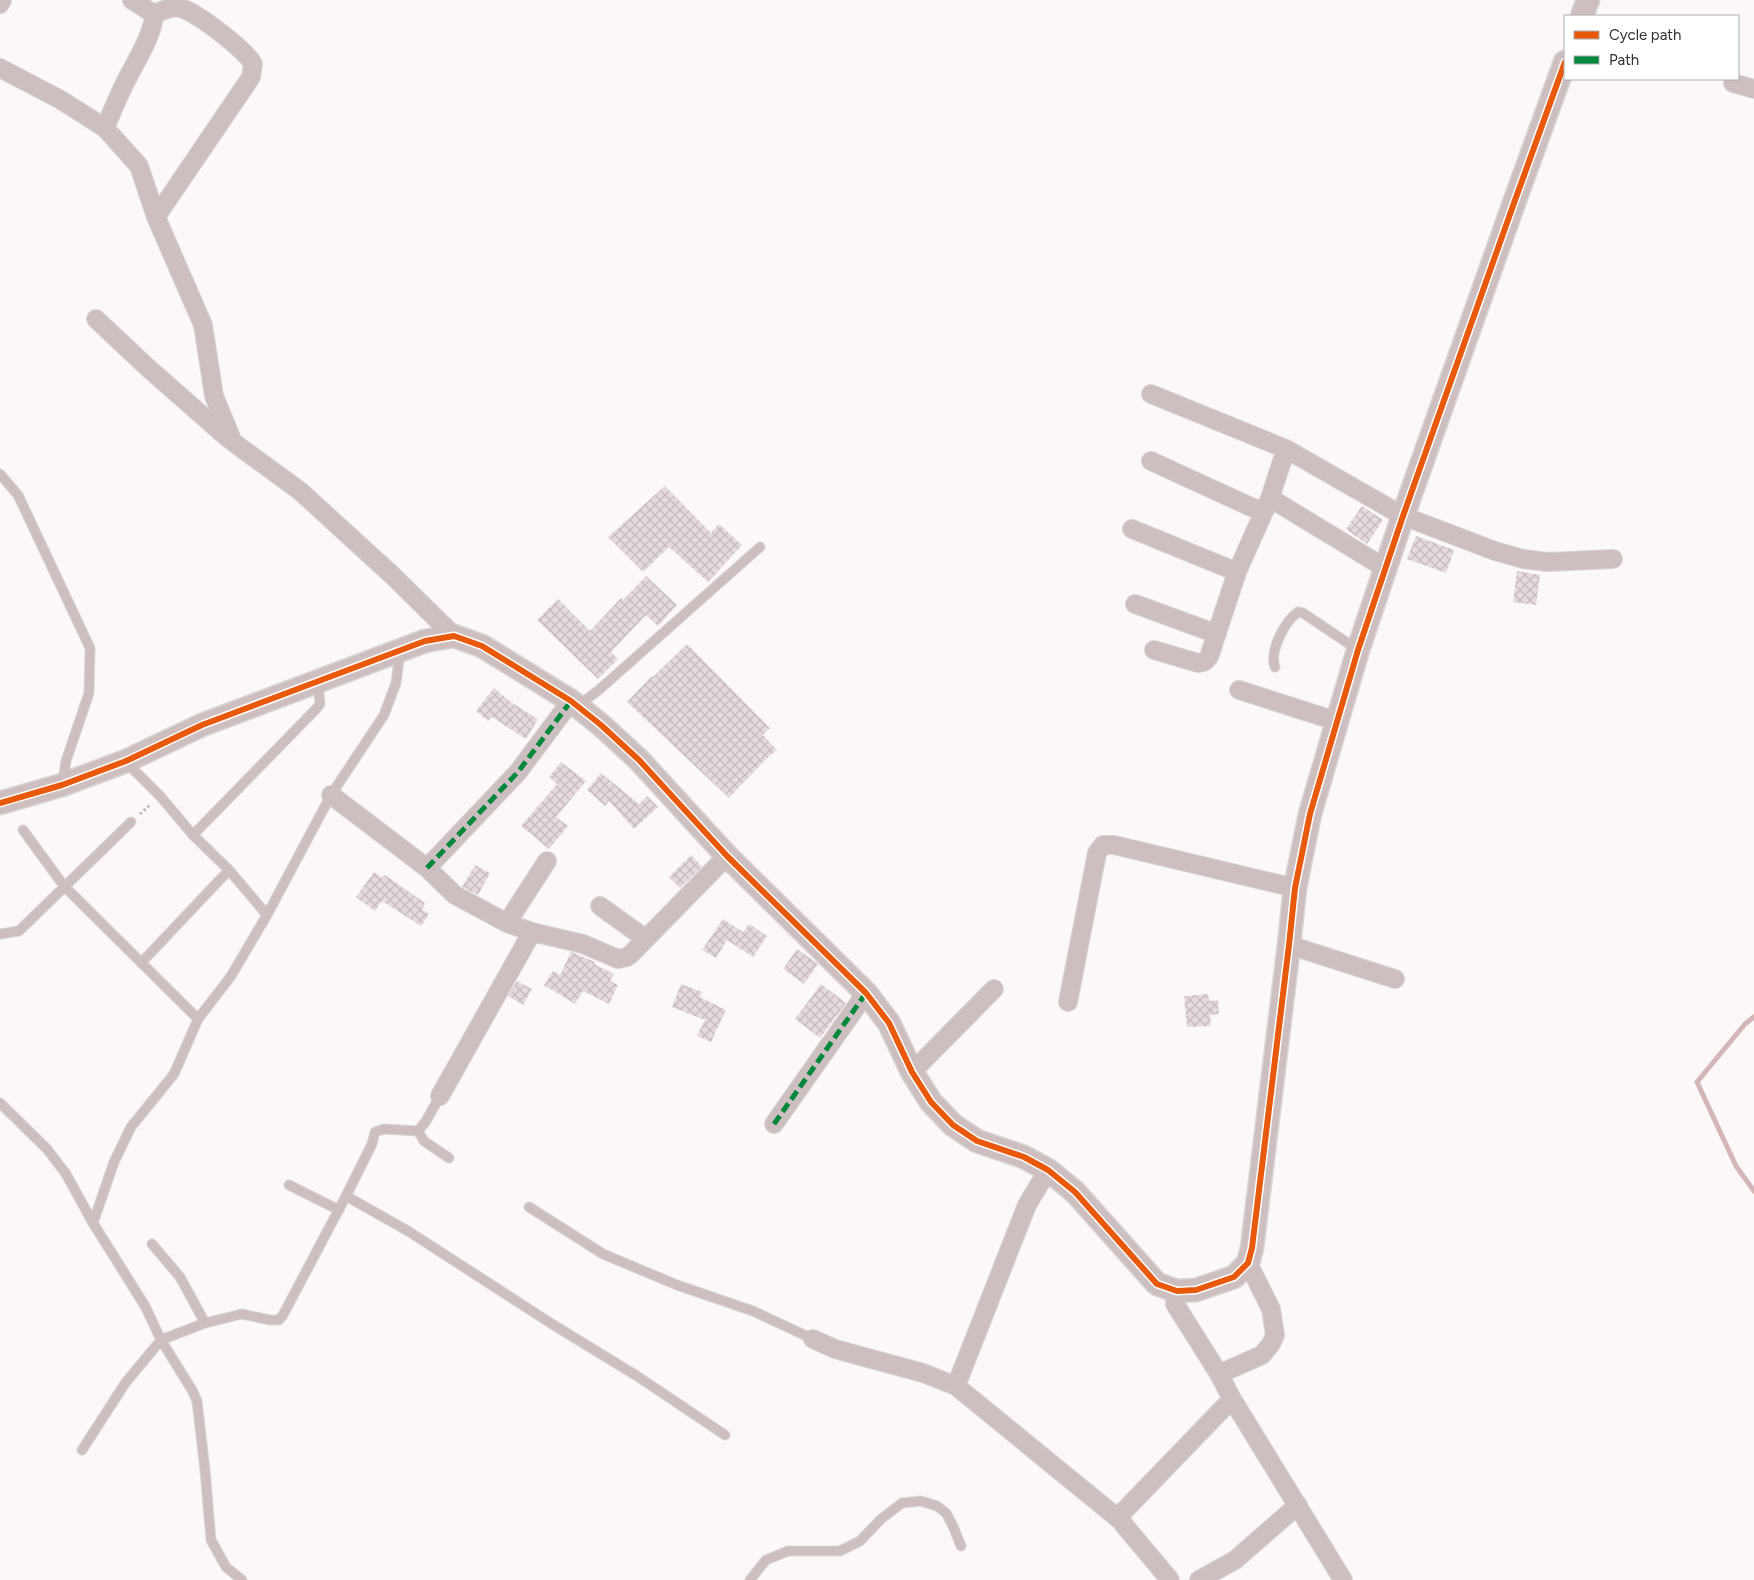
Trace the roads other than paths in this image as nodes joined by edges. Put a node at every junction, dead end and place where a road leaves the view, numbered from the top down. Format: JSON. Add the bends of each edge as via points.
{"nodes":[{"id":1,"x":2,"y":0,"type":"edge"},
{"id":2,"x":132,"y":0,"type":"edge"},
{"id":3,"x":1588,"y":0,"type":"edge"},
{"id":4,"x":0,"y":4,"type":"edge"},
{"id":5,"x":154,"y":14,"type":"junction"},
{"id":6,"x":1582,"y":15,"type":"edge"},
{"id":7,"x":1564,"y":65,"type":"edge"},
{"id":8,"x":0,"y":68,"type":"edge"},
{"id":9,"x":1733,"y":83,"type":"dead end"},
{"id":10,"x":1754,"y":88,"type":"edge"},
{"id":11,"x":105,"y":128,"type":"junction"},
{"id":12,"x":156,"y":217,"type":"junction"},
{"id":13,"x":96,"y":319,"type":"dead end"},
{"id":14,"x":1151,"y":394,"type":"dead end"},
{"id":15,"x":232,"y":442,"type":"junction"},
{"id":16,"x":1286,"y":449,"type":"junction"},
{"id":17,"x":1151,"y":462,"type":"dead end"},
{"id":18,"x":0,"y":474,"type":"edge"},
{"id":19,"x":1266,"y":505,"type":"junction"},
{"id":20,"x":1403,"y":516,"type":"junction"},
{"id":21,"x":1132,"y":530,"type":"dead end"},
{"id":22,"x":760,"y":547,"type":"dead end"},
{"id":23,"x":1613,"y":558,"type":"dead end"},
{"id":24,"x":1385,"y":568,"type":"junction"},
{"id":25,"x":1237,"y":572,"type":"junction"},
{"id":26,"x":1135,"y":604,"type":"dead end"},
{"id":27,"x":1217,"y":634,"type":"junction"},
{"id":28,"x":454,"y":636,"type":"junction"},
{"id":29,"x":1154,"y":650,"type":"dead end"},
{"id":30,"x":1358,"y":650,"type":"junction"},
{"id":31,"x":400,"y":651,"type":"junction"},
{"id":32,"x":1275,"y":667,"type":"dead end"},
{"id":33,"x":318,"y":682,"type":"junction"},
{"id":34,"x":1239,"y":690,"type":"dead end"},
{"id":35,"x":575,"y":704,"type":"junction"},
{"id":36,"x":1336,"y":721,"type":"junction"},
{"id":37,"x":126,"y":761,"type":"junction"},
{"id":38,"x":62,"y":784,"type":"junction"},
{"id":39,"x":331,"y":795,"type":"junction"},
{"id":40,"x":0,"y":802,"type":"edge"},
{"id":41,"x":131,"y":822,"type":"road end"},
{"id":42,"x":23,"y":830,"type":"dead end"},
{"id":43,"x":193,"y":835,"type":"junction"},
{"id":44,"x":727,"y":856,"type":"junction"},
{"id":45,"x":547,"y":861,"type":"dead end"},
{"id":46,"x":427,"y":868,"type":"junction"},
{"id":47,"x":228,"y":870,"type":"junction"},
{"id":48,"x":64,"y":886,"type":"junction"},
{"id":49,"x":1294,"y":888,"type":"junction"},
{"id":50,"x":600,"y":906,"type":"dead end"},
{"id":51,"x":267,"y":915,"type":"junction"},
{"id":52,"x":508,"y":923,"type":"junction"},
{"id":53,"x":532,"y":932,"type":"junction"},
{"id":54,"x":0,"y":934,"type":"edge"},
{"id":55,"x":646,"y":939,"type":"junction"},
{"id":56,"x":1289,"y":945,"type":"junction"},
{"id":57,"x":140,"y":963,"type":"junction"},
{"id":58,"x":1395,"y":979,"type":"dead end"},
{"id":59,"x":994,"y":989,"type":"dead end"},
{"id":60,"x":866,"y":993,"type":"junction"},
{"id":61,"x":1068,"y":1002,"type":"dead end"},
{"id":62,"x":198,"y":1019,"type":"junction"},
{"id":63,"x":912,"y":1072,"type":"junction"},
{"id":64,"x":440,"y":1096,"type":"joint"},
{"id":65,"x":0,"y":1103,"type":"edge"},
{"id":66,"x":774,"y":1124,"type":"dead end"},
{"id":67,"x":418,"y":1131,"type":"junction"},
{"id":68,"x":449,"y":1158,"type":"dead end"},
{"id":69,"x":1048,"y":1170,"type":"junction"},
{"id":70,"x":289,"y":1185,"type":"dead end"},
{"id":71,"x":346,"y":1196,"type":"junction"},
{"id":72,"x":529,"y":1207,"type":"dead end"},
{"id":73,"x":339,"y":1210,"type":"junction"},
{"id":74,"x":93,"y":1223,"type":"junction"},
{"id":75,"x":152,"y":1244,"type":"dead end"},
{"id":76,"x":1248,"y":1263,"type":"junction"},
{"id":77,"x":1176,"y":1291,"type":"junction"},
{"id":78,"x":205,"y":1323,"type":"junction"},
{"id":79,"x":813,"y":1339,"type":"joint"},
{"id":80,"x":161,"y":1340,"type":"junction"},
{"id":81,"x":1219,"y":1374,"type":"junction"},
{"id":82,"x":956,"y":1386,"type":"junction"},
{"id":83,"x":1232,"y":1398,"type":"junction"},
{"id":84,"x":725,"y":1435,"type":"dead end"},
{"id":85,"x":82,"y":1450,"type":"dead end"},
{"id":86,"x":1298,"y":1506,"type":"junction"},
{"id":87,"x":1120,"y":1520,"type":"junction"},
{"id":88,"x":961,"y":1546,"type":"dead end"},
{"id":89,"x":242,"y":1580,"type":"edge"},
{"id":90,"x":750,"y":1580,"type":"edge"},
{"id":91,"x":1170,"y":1580,"type":"edge"},
{"id":92,"x":1199,"y":1580,"type":"edge"},
{"id":93,"x":1343,"y":1580,"type":"edge"}],
"edges":[{"from":1,"to":4,"type":"street"},
{"from":2,"to":5,"type":"street"},
{"from":3,"to":6,"type":"street"},
{"from":5,"to":11,"type":"street","via":[[144,47]]},
{"from":5,"to":12,"type":"street","via":[[178,7],[188,10],[248,55],[253,64],[251,76]]},
{"from":7,"to":20,"type":"street"},
{"from":8,"to":11,"type":"street"},
{"from":9,"to":10,"type":"street"},
{"from":11,"to":12,"type":"street","via":[[139,166]]},
{"from":12,"to":15,"type":"street","via":[[203,325],[214,396]]},
{"from":13,"to":15,"type":"street"},
{"from":14,"to":16,"type":"street"},
{"from":15,"to":28,"type":"street","via":[[300,491]]},
{"from":16,"to":19,"type":"street"},
{"from":16,"to":20,"type":"street"},
{"from":17,"to":19,"type":"street"},
{"from":18,"to":38,"type":"lane","via":[[18,496],[90,648],[89,693],[66,761]]},
{"from":19,"to":24,"type":"street"},
{"from":19,"to":25,"type":"street"},
{"from":20,"to":23,"type":"street","via":[[1523,559],[1548,562]]},
{"from":20,"to":24,"type":"street"},
{"from":21,"to":25,"type":"street"},
{"from":22,"to":35,"type":"lane","via":[[600,689]]},
{"from":24,"to":30,"type":"street"},
{"from":25,"to":27,"type":"street"},
{"from":26,"to":27,"type":"street"},
{"from":27,"to":29,"type":"street","via":[[1204,662]]},
{"from":28,"to":31,"type":"street","via":[[425,641]]},
{"from":28,"to":35,"type":"street","via":[[482,646]]},
{"from":30,"to":32,"type":"lane","via":[[1298,612],[1291,616],[1282,630],[1273,660]]},
{"from":30,"to":36,"type":"street"},
{"from":31,"to":33,"type":"street"},
{"from":31,"to":39,"type":"lane","via":[[396,683],[384,715]]},
{"from":33,"to":37,"type":"street","via":[[202,725]]},
{"from":33,"to":43,"type":"lane","via":[[320,704],[317,708]]},
{"from":34,"to":36,"type":"street"},
{"from":35,"to":44,"type":"street","via":[[639,760]]},
{"from":35,"to":46,"type":"street","via":[[518,772]]},
{"from":36,"to":49,"type":"street","via":[[1310,814]]},
{"from":37,"to":38,"type":"street"},
{"from":37,"to":43,"type":"lane"},
{"from":38,"to":40,"type":"street"},
{"from":39,"to":46,"type":"street"},
{"from":39,"to":51,"type":"lane"},
{"from":41,"to":48,"type":"lane"},
{"from":42,"to":48,"type":"lane"},
{"from":43,"to":47,"type":"lane"},
{"from":44,"to":55,"type":"street"},
{"from":44,"to":60,"type":"street"},
{"from":45,"to":52,"type":"street"},
{"from":46,"to":52,"type":"street","via":[[455,895]]},
{"from":47,"to":51,"type":"lane"},
{"from":47,"to":57,"type":"lane"},
{"from":48,"to":54,"type":"lane","via":[[20,931]]},
{"from":48,"to":57,"type":"lane"},
{"from":49,"to":56,"type":"street"},
{"from":49,"to":61,"type":"street","via":[[1104,845],[1097,853]]},
{"from":50,"to":55,"type":"street"},
{"from":51,"to":62,"type":"lane","via":[[231,976]]},
{"from":52,"to":53,"type":"street"},
{"from":53,"to":55,"type":"street","via":[[583,944],[618,959],[627,957]]},
{"from":53,"to":64,"type":"street"},
{"from":56,"to":58,"type":"street"},
{"from":56,"to":76,"type":"street"},
{"from":57,"to":62,"type":"lane"},
{"from":59,"to":63,"type":"street"},
{"from":60,"to":63,"type":"street","via":[[889,1023]]},
{"from":60,"to":66,"type":"street"},
{"from":62,"to":74,"type":"lane","via":[[174,1074],[131,1127],[114,1162]]},
{"from":63,"to":69,"type":"street","via":[[931,1102],[953,1124],[977,1140],[1024,1157]]},
{"from":64,"to":67,"type":"lane"},
{"from":65,"to":74,"type":"lane","via":[[47,1148],[66,1174]]},
{"from":67,"to":68,"type":"lane","via":[[424,1141]]},
{"from":67,"to":71,"type":"lane","via":[[384,1129],[375,1132]]},
{"from":69,"to":77,"type":"street","via":[[1075,1192],[1157,1284]]},
{"from":69,"to":82,"type":"street","via":[[1027,1204]]},
{"from":70,"to":73,"type":"lane"},
{"from":71,"to":73,"type":"lane"},
{"from":71,"to":84,"type":"lane","via":[[408,1231]]},
{"from":72,"to":79,"type":"lane","via":[[603,1254],[677,1285],[753,1311]]},
{"from":73,"to":78,"type":"lane","via":[[278,1320],[242,1314]]},
{"from":74,"to":80,"type":"lane","via":[[145,1306]]},
{"from":75,"to":78,"type":"lane","via":[[180,1277]]},
{"from":76,"to":77,"type":"street","via":[[1234,1276],[1196,1290]]},
{"from":76,"to":81,"type":"street","via":[[1271,1309],[1275,1335],[1262,1355]]},
{"from":77,"to":81,"type":"street","via":[[1175,1304]]},
{"from":78,"to":80,"type":"lane"},
{"from":79,"to":82,"type":"street","via":[[835,1349],[923,1373]]},
{"from":80,"to":85,"type":"lane","via":[[126,1382]]},
{"from":80,"to":89,"type":"lane","via":[[197,1402],[211,1540],[226,1567]]},
{"from":81,"to":83,"type":"street"},
{"from":82,"to":87,"type":"street"},
{"from":83,"to":86,"type":"street"},
{"from":83,"to":87,"type":"street","via":[[1121,1514]]},
{"from":86,"to":92,"type":"street","via":[[1234,1560]]},
{"from":86,"to":93,"type":"street"},
{"from":87,"to":91,"type":"street"},
{"from":88,"to":90,"type":"lane","via":[[946,1513],[937,1506],[921,1501],[902,1503],[860,1541],[840,1551],[788,1551],[766,1560]]}]}
